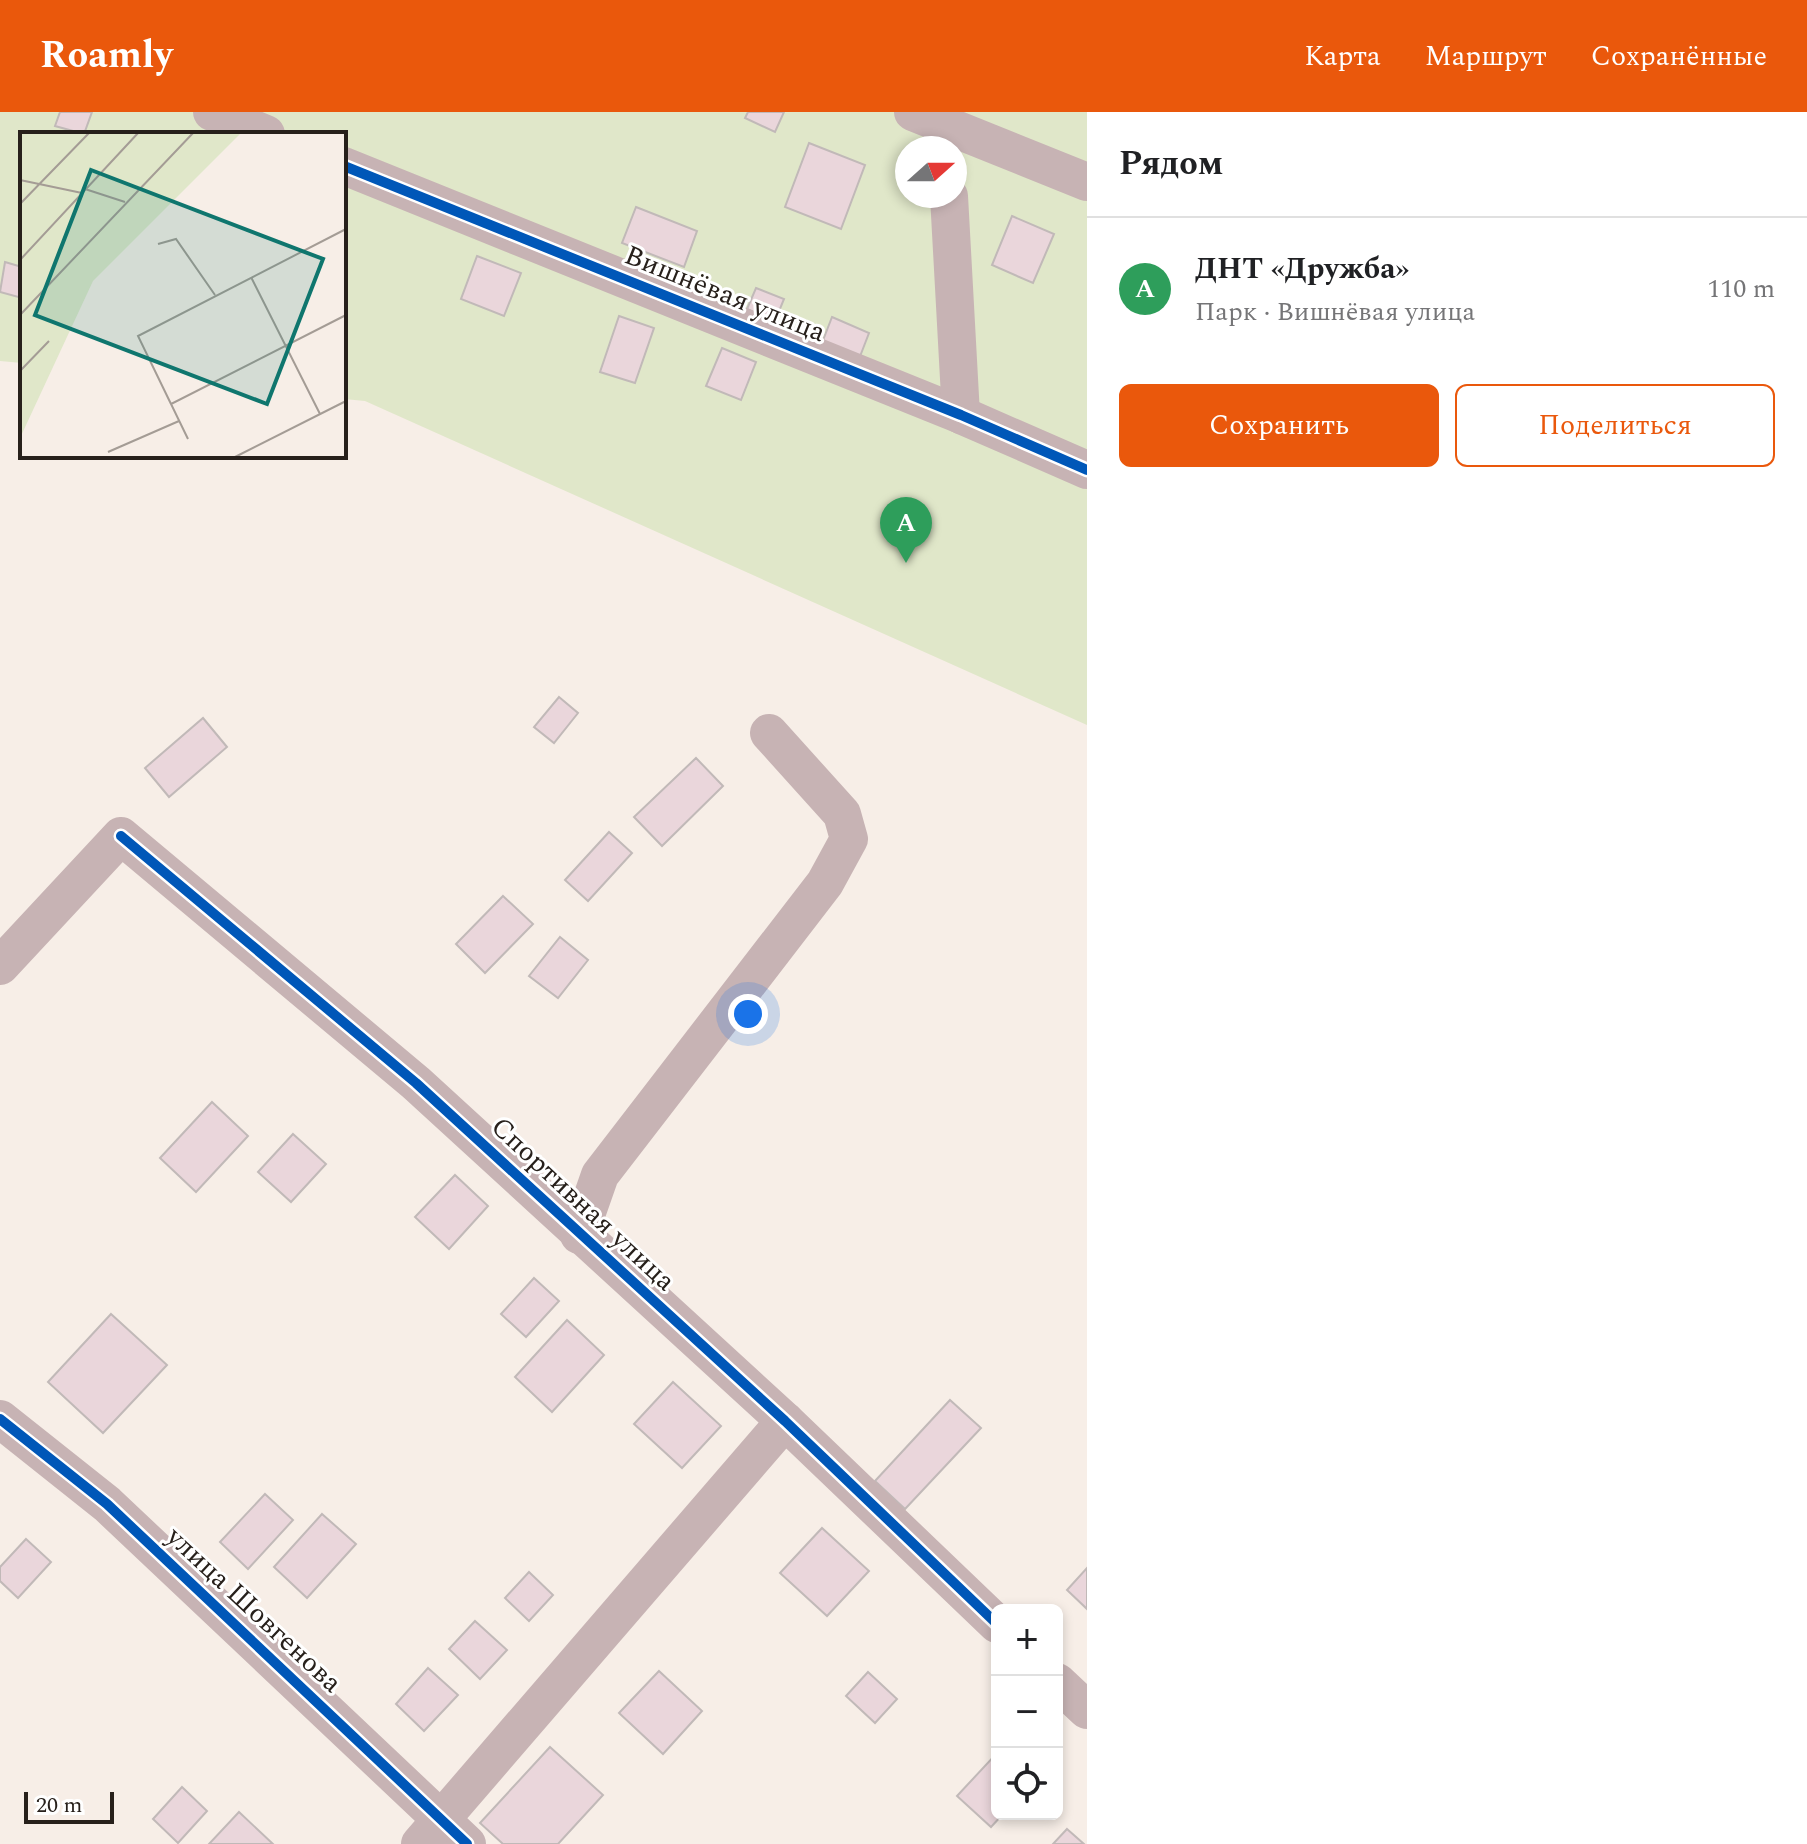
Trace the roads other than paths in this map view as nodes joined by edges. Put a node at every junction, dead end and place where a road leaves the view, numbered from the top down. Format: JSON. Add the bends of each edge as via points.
{"nodes":[{"id":1,"x":212,"y":112,"type":"edge"},
{"id":2,"x":927,"y":122,"type":"edge"},
{"id":3,"x":261,"y":132,"type":"edge"},
{"id":4,"x":346,"y":167,"type":"edge"},
{"id":5,"x":1087,"y":182,"type":"edge"},
{"id":6,"x":950,"y":208,"type":"edge"},
{"id":7,"x":961,"y":415,"type":"junction"},
{"id":8,"x":1087,"y":470,"type":"edge"},
{"id":9,"x":769,"y":733,"type":"dead end"},
{"id":10,"x":0,"y":966,"type":"edge"},
{"id":11,"x":579,"y":1235,"type":"junction"},
{"id":12,"x":0,"y":1419,"type":"edge"},
{"id":13,"x":785,"y":1421,"type":"junction"},
{"id":14,"x":991,"y":1618,"type":"edge"},
{"id":15,"x":1063,"y":1688,"type":"edge"},
{"id":16,"x":1087,"y":1710,"type":"edge"},
{"id":17,"x":443,"y":1836,"type":"edge"}],
"edges":[{"from":1,"to":3,"type":"street"},
{"from":2,"to":5,"type":"street"},
{"from":4,"to":7,"type":"street","name":"Вишнёвая улица"},
{"from":6,"to":7,"type":"street"},
{"from":7,"to":8,"type":"street","name":"Вишнёвая улица"},
{"from":9,"to":11,"type":"street","via":[[842,814],[849,839],[825,883],[600,1175]]},
{"from":10,"to":11,"type":"street","name":"Спортивная улица","via":[[121,836],[416,1083]]},
{"from":11,"to":13,"type":"street","name":"Спортивная улица"},
{"from":12,"to":17,"type":"street","name":"улица Шовгенова","via":[[107,1504]]},
{"from":13,"to":14,"type":"street","name":"Спортивная улица"},
{"from":13,"to":17,"type":"street"},
{"from":15,"to":16,"type":"street"}]}
